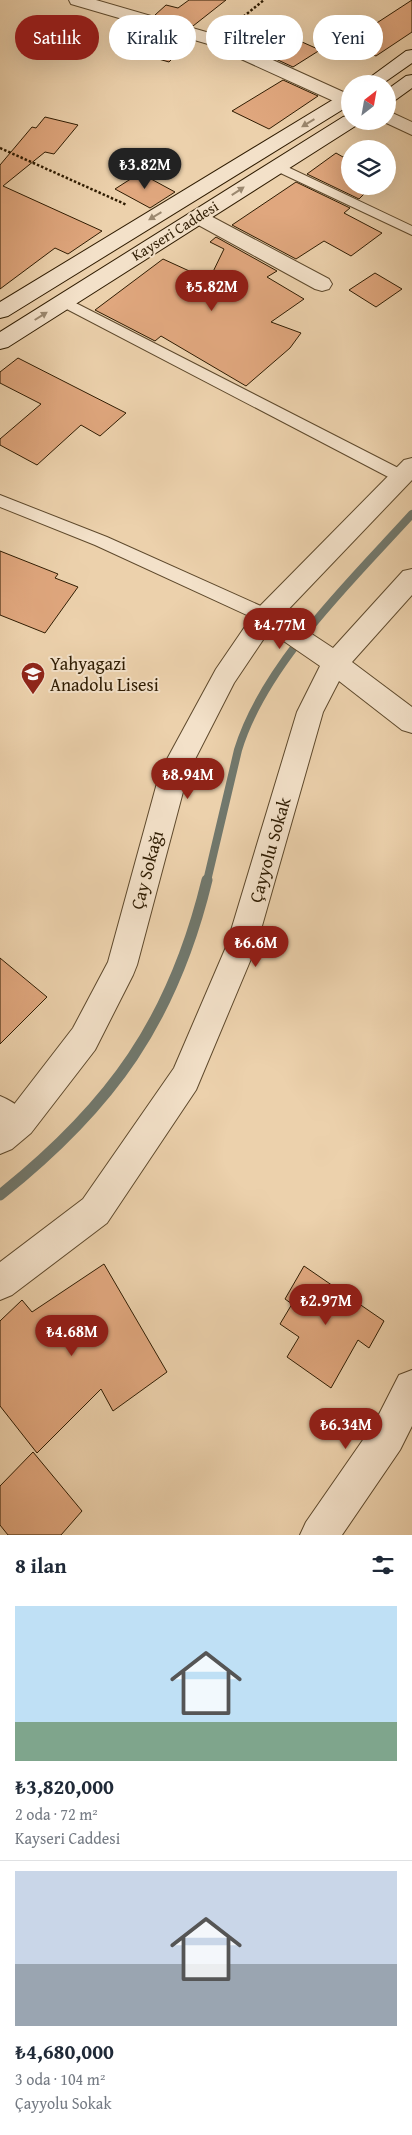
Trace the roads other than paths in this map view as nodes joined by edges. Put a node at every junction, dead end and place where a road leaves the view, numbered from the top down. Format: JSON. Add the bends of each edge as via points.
{"nodes":[{"id":1,"x":78,"y":0,"type":"edge"},
{"id":2,"x":412,"y":55,"type":"edge"},
{"id":3,"x":383,"y":75,"type":"edge"},
{"id":4,"x":412,"y":80,"type":"edge"},
{"id":5,"x":396,"y":91,"type":"edge"},
{"id":6,"x":341,"y":95,"type":"edge"},
{"id":7,"x":341,"y":102,"type":"edge"},
{"id":8,"x":396,"y":121,"type":"edge"},
{"id":9,"x":341,"y":127,"type":"edge"},
{"id":10,"x":412,"y":128,"type":"edge"},
{"id":11,"x":277,"y":166,"type":"junction"},
{"id":12,"x":198,"y":217,"type":"junction"},
{"id":13,"x":412,"y":231,"type":"edge"},
{"id":14,"x":322,"y":284,"type":"dead end"},
{"id":15,"x":64,"y":302,"type":"junction"},
{"id":16,"x":0,"y":311,"type":"edge"},
{"id":17,"x":0,"y":342,"type":"edge"},
{"id":18,"x":407,"y":472,"type":"edge"},
{"id":19,"x":0,"y":501,"type":"edge"},
{"id":20,"x":412,"y":578,"type":"edge"},
{"id":21,"x":269,"y":618,"type":"junction"},
{"id":22,"x":335,"y":663,"type":"junction"},
{"id":23,"x":412,"y":722,"type":"edge"},
{"id":24,"x":7,"y":1122,"type":"edge"},
{"id":25,"x":0,"y":1283,"type":"edge"},
{"id":26,"x":412,"y":1388,"type":"edge"},
{"id":27,"x":319,"y":1535,"type":"edge"}],
"edges":[{"from":1,"to":6,"type":"street","via":[[214,40]]},
{"from":2,"to":3,"type":"street"},
{"from":4,"to":5,"type":"street"},
{"from":7,"to":16,"type":"street","name":"Kayseri Caddesi","one_way":true},
{"from":8,"to":10,"type":"street"},
{"from":9,"to":11,"type":"street","name":"Kayseri Caddesi"},
{"from":12,"to":11,"type":"street","name":"Kayseri Caddesi","one_way":true},
{"from":11,"to":13,"type":"lane"},
{"from":12,"to":14,"type":"street"},
{"from":12,"to":15,"type":"street","name":"Kayseri Caddesi"},
{"from":17,"to":15,"type":"street","name":"Kayseri Caddesi","one_way":true},
{"from":15,"to":18,"type":"lane"},
{"from":18,"to":21,"type":"street","name":"Çay Sokağı"},
{"from":19,"to":21,"type":"lane","via":[[101,541]]},
{"from":20,"to":22,"type":"street","name":"Çayyolu Sokak"},
{"from":21,"to":22,"type":"street"},
{"from":21,"to":24,"type":"street","name":"Çay Sokağı","via":[[225,676],[174,772],[122,966],[84,1039]]},
{"from":22,"to":23,"type":"street"},
{"from":22,"to":25,"type":"street","name":"Çayyolu Sokak","via":[[310,712],[241,946],[185,1079],[95,1211]]},
{"from":26,"to":27,"type":"street","via":[[387,1437]]}]}
